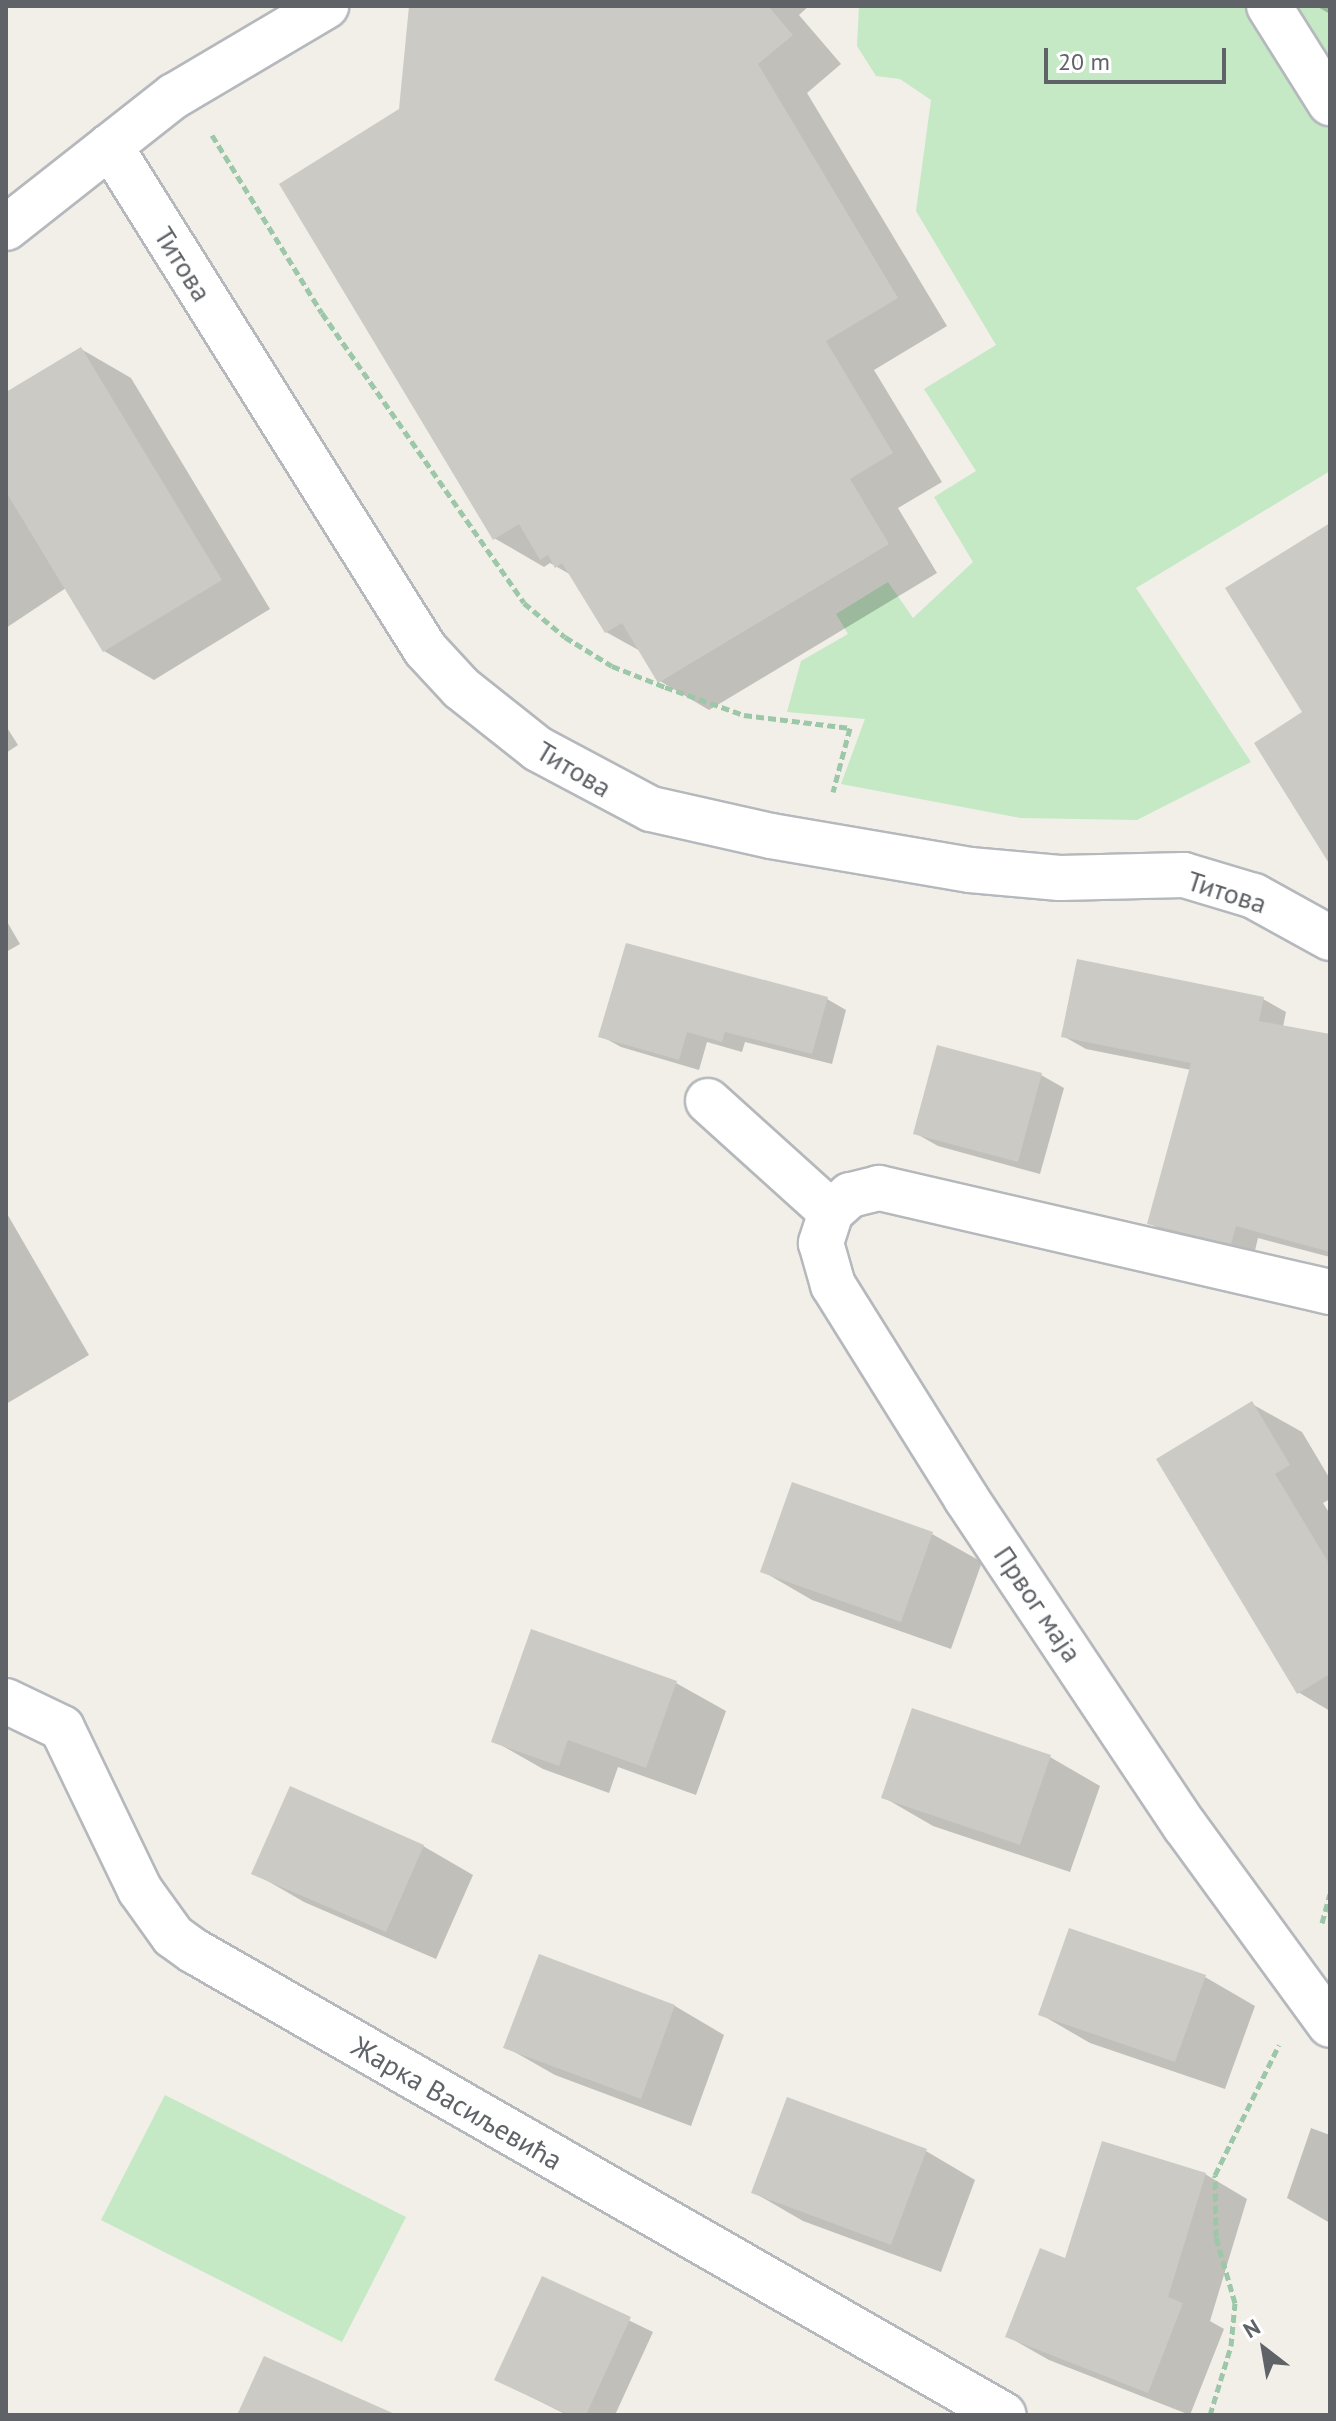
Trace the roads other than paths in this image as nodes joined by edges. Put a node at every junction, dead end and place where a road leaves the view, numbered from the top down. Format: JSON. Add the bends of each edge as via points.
{"nodes":[{"id":1,"x":326,"y":6,"type":"edge"},
{"id":2,"x":1269,"y":6,"type":"edge"},
{"id":3,"x":1330,"y":103,"type":"edge"},
{"id":4,"x":110,"y":146,"type":"junction"},
{"id":5,"x":6,"y":228,"type":"edge"},
{"id":6,"x":1330,"y":938,"type":"edge"},
{"id":7,"x":708,"y":1101,"type":"dead end"},
{"id":8,"x":831,"y":1212,"type":"junction"},
{"id":9,"x":1330,"y":1292,"type":"edge"},
{"id":10,"x":6,"y":1701,"type":"edge"},
{"id":11,"x":1317,"y":2010,"type":"edge"},
{"id":12,"x":1004,"y":2415,"type":"edge"}],
"edges":[{"from":1,"to":4,"type":"street","via":[[185,89]]},
{"from":2,"to":3,"type":"street"},
{"from":4,"to":5,"type":"street"},
{"from":4,"to":6,"type":"street","name":"Титова","via":[[425,649],[461,688],[538,749],[623,798],[666,812],[970,870],[1060,878],[1184,875],[1254,896]]},
{"from":7,"to":8,"type":"street"},
{"from":8,"to":9,"type":"street","via":[[850,1195],[879,1188]]},
{"from":8,"to":11,"type":"street","name":"Првог маја","via":[[821,1254],[862,1336],[1185,1826]]},
{"from":10,"to":12,"type":"street","name":"Жарка Васиљевића","via":[[62,1728],[140,1890],[173,1936]]}]}
